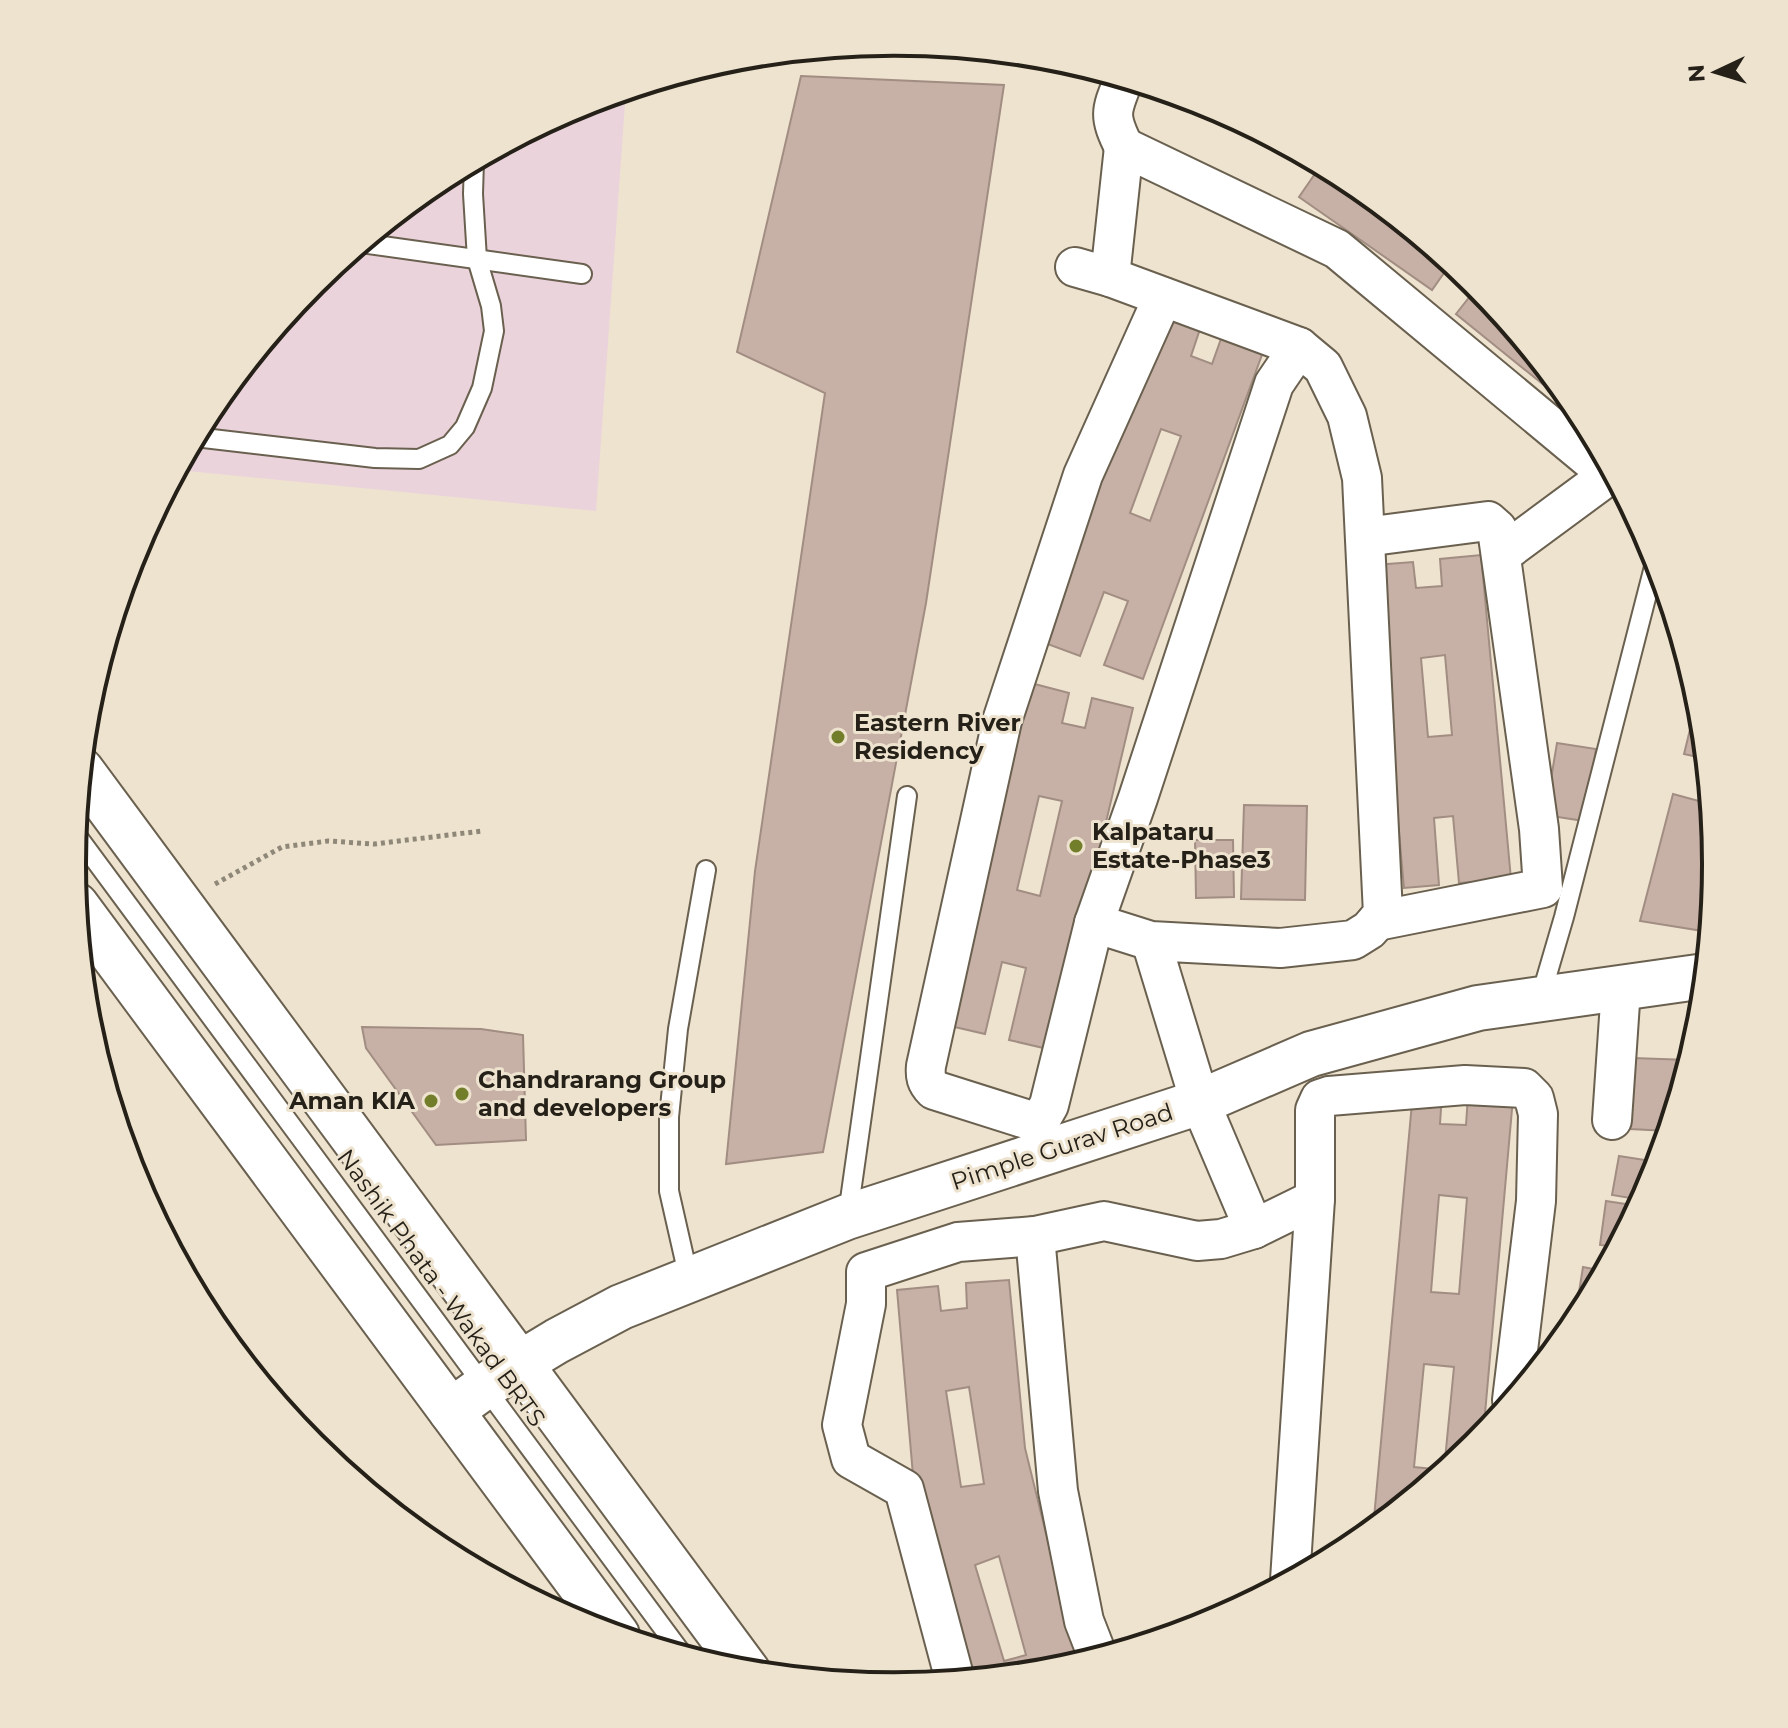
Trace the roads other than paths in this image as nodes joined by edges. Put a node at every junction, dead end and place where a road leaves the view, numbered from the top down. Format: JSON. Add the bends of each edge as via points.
{"nodes":[{"id":1,"x":1120,"y":89,"type":"edge"},
{"id":2,"x":1124,"y":147,"type":"junction"},
{"id":3,"x":474,"y":174,"type":"edge"},
{"id":4,"x":375,"y":245,"type":"edge"},
{"id":5,"x":477,"y":259,"type":"junction"},
{"id":6,"x":582,"y":274,"type":"dead end"},
{"id":7,"x":1163,"y":297,"type":"junction"},
{"id":8,"x":1299,"y":347,"type":"junction"},
{"id":9,"x":207,"y":438,"type":"edge"},
{"id":10,"x":1593,"y":458,"type":"edge"},
{"id":11,"x":1603,"y":477,"type":"edge"},
{"id":12,"x":1365,"y":537,"type":"junction"},
{"id":13,"x":1502,"y":554,"type":"junction"},
{"id":14,"x":1650,"y":581,"type":"edge"},
{"id":15,"x":91,"y":783,"type":"edge"},
{"id":16,"x":907,"y":796,"type":"dead end"},
{"id":17,"x":87,"y":849,"type":"edge"},
{"id":18,"x":706,"y":870,"type":"dead end"},
{"id":19,"x":88,"y":919,"type":"edge"},
{"id":20,"x":1377,"y":921,"type":"junction"},
{"id":21,"x":1094,"y":923,"type":"junction"},
{"id":22,"x":1151,"y":941,"type":"junction"},
{"id":23,"x":1694,"y":978,"type":"edge"},
{"id":24,"x":1621,"y":988,"type":"junction"},
{"id":25,"x":1540,"y":999,"type":"junction"},
{"id":26,"x":1200,"y":1102,"type":"junction"},
{"id":27,"x":1612,"y":1120,"type":"dead end"},
{"id":28,"x":1315,"y":1199,"type":"junction"},
{"id":29,"x":847,"y":1217,"type":"junction"},
{"id":30,"x":1254,"y":1229,"type":"junction"},
{"id":31,"x":1035,"y":1236,"type":"junction"},
{"id":32,"x":689,"y":1279,"type":"junction"},
{"id":33,"x":1514,"y":1381,"type":"edge"},
{"id":34,"x":484,"y":1387,"type":"junction"},
{"id":35,"x":1291,"y":1568,"type":"edge"},
{"id":36,"x":608,"y":1619,"type":"edge"},
{"id":37,"x":672,"y":1640,"type":"edge"},
{"id":38,"x":1094,"y":1646,"type":"edge"},
{"id":39,"x":732,"y":1655,"type":"edge"},
{"id":40,"x":952,"y":1670,"type":"edge"}],
"edges":[{"from":1,"to":2,"type":"street","via":[[1112,110]]},
{"from":2,"to":7,"type":"street","via":[[1093,272]]},
{"from":2,"to":10,"type":"street","via":[[1337,249]]},
{"from":3,"to":5,"type":"lane"},
{"from":4,"to":5,"type":"lane"},
{"from":5,"to":6,"type":"lane"},
{"from":5,"to":9,"type":"lane","via":[[494,331],[482,388],[465,427],[450,445],[419,459],[375,458]]},
{"from":7,"to":8,"type":"street"},
{"from":7,"to":21,"type":"street","via":[[1083,475],[1002,721],[926,1066],[934,1090],[1032,1121],[1041,1119],[1049,1105]]},
{"from":8,"to":12,"type":"street","via":[[1323,367],[1347,416],[1362,478]]},
{"from":8,"to":21,"type":"street","via":[[1274,384]]},
{"from":11,"to":13,"type":"street"},
{"from":12,"to":13,"type":"street","via":[[1488,521],[1497,529]]},
{"from":12,"to":20,"type":"street","via":[[1383,914]]},
{"from":13,"to":20,"type":"street","via":[[1543,888]]},
{"from":14,"to":25,"type":"lane"},
{"from":15,"to":34,"type":"main road","via":[[180,904]]},
{"from":16,"to":29,"type":"lane"},
{"from":17,"to":34,"type":"lane","name":"Nashik Phata - Wakad BRTS"},
{"from":18,"to":32,"type":"lane","via":[[678,1029],[669,1117],[669,1191]]},
{"from":19,"to":34,"type":"main road"},
{"from":20,"to":22,"type":"street","via":[[1353,940],[1280,948]]},
{"from":21,"to":22,"type":"street"},
{"from":22,"to":26,"type":"street"},
{"from":23,"to":24,"type":"main road","name":"Pimple Gurav Road"},
{"from":24,"to":25,"type":"main road","name":"Pimple Gurav Road"},
{"from":24,"to":27,"type":"street"},
{"from":25,"to":26,"type":"main road","name":"Pimple Gurav Road","via":[[1478,1008],[1311,1054]]},
{"from":26,"to":29,"type":"main road","name":"Pimple Gurav Road"},
{"from":26,"to":30,"type":"street"},
{"from":28,"to":30,"type":"street"},
{"from":28,"to":33,"type":"street","via":[[1315,1110],[1320,1099],[1465,1085],[1524,1088],[1534,1098],[1538,1114],[1536,1201]]},
{"from":28,"to":35,"type":"street"},
{"from":29,"to":32,"type":"main road","name":"Pimple Gurav Road"},
{"from":30,"to":31,"type":"street","via":[[1197,1241],[1104,1221]]},
{"from":31,"to":38,"type":"street","via":[[1058,1491]]},
{"from":31,"to":40,"type":"street","via":[[958,1242],[866,1272],[866,1304],[842,1425],[851,1459],[904,1489]]},
{"from":32,"to":34,"type":"main road","name":"Pimple Gurav Road","via":[[621,1307]]},
{"from":34,"to":36,"type":"main road"},
{"from":34,"to":37,"type":"lane","name":"Nashik Phata - Wakad BRTS"},
{"from":34,"to":39,"type":"main road"}]}
